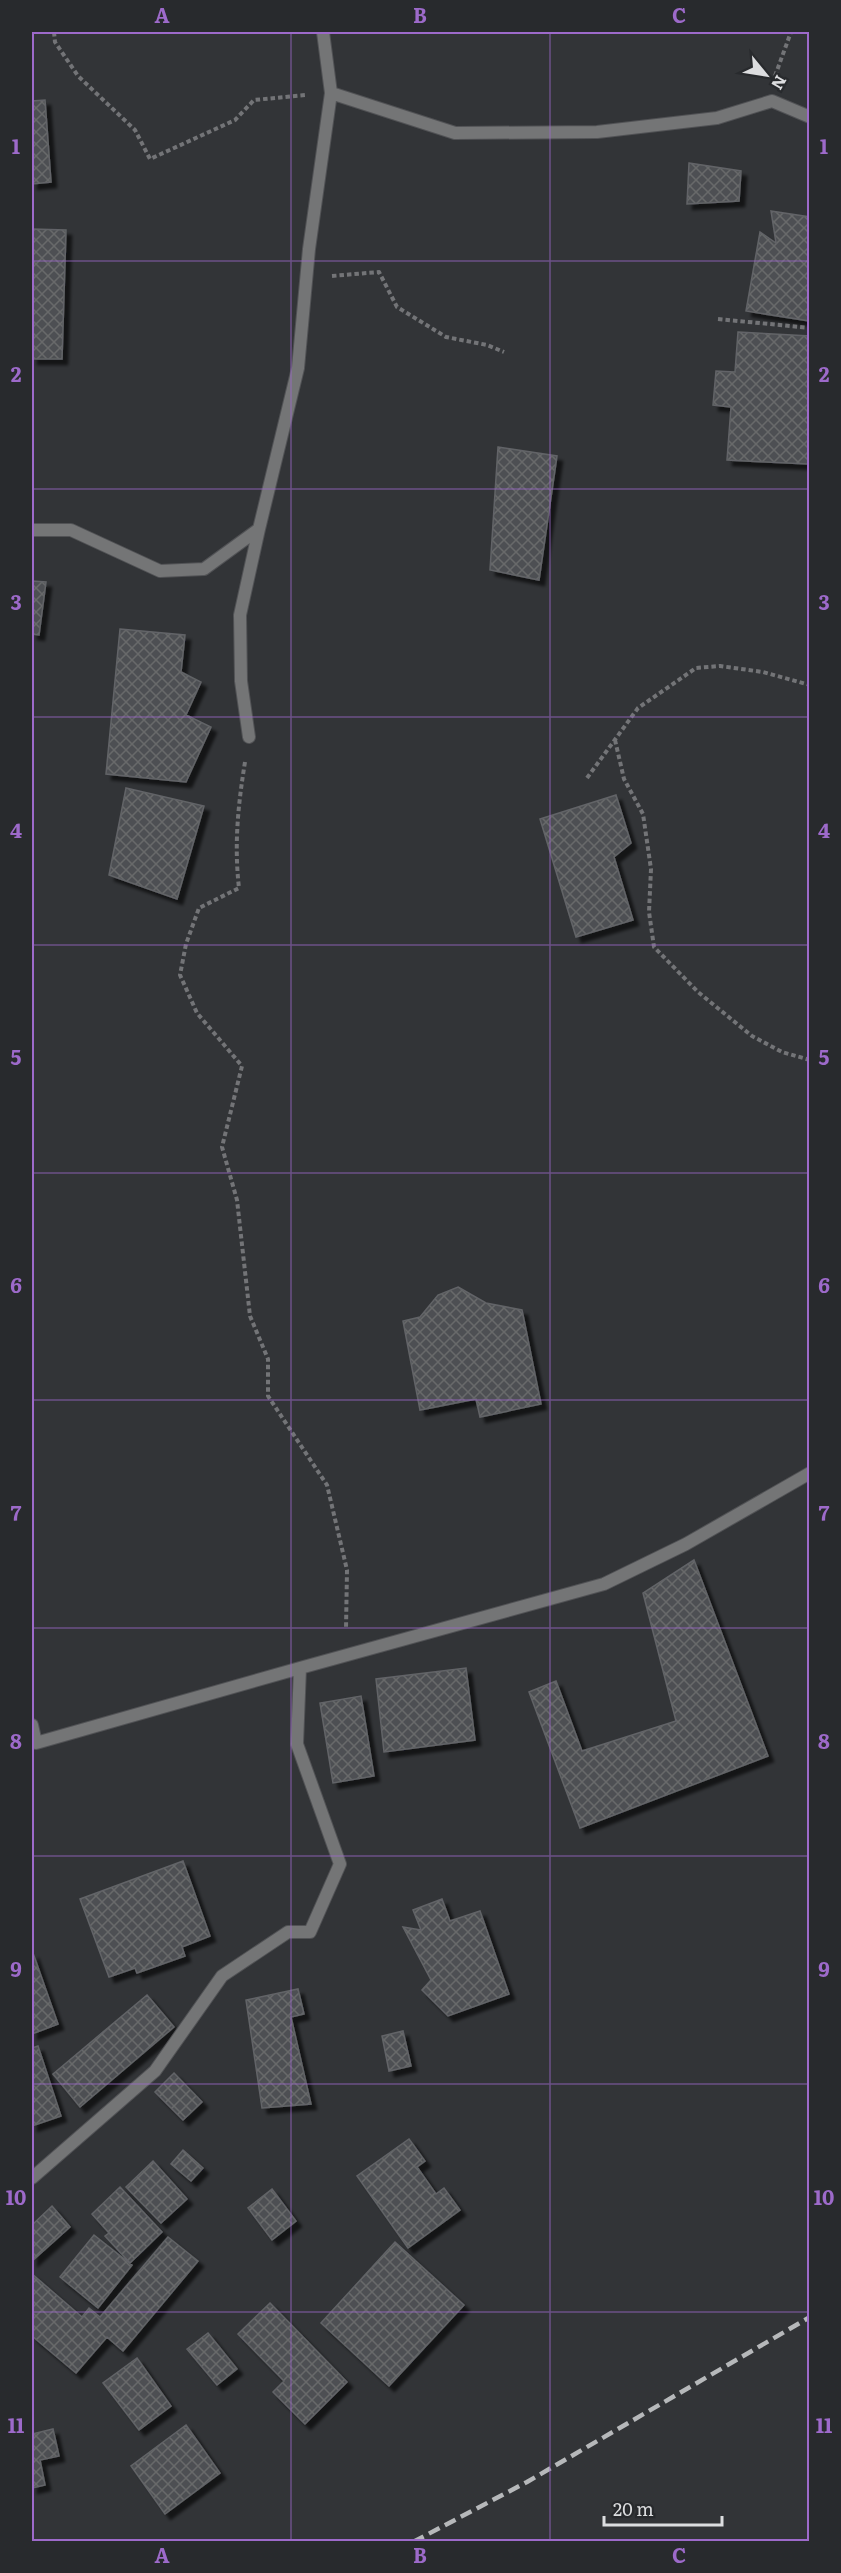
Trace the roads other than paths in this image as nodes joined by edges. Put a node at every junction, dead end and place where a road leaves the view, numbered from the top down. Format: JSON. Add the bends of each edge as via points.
{"nodes":[{"id":1,"x":323,"y":32,"type":"edge"},
{"id":2,"x":331,"y":93,"type":"junction"},
{"id":3,"x":810,"y":117,"type":"edge"},
{"id":4,"x":259,"y":529,"type":"junction"},
{"id":5,"x":32,"y":530,"type":"edge"},
{"id":6,"x":249,"y":737,"type":"road end"},
{"id":7,"x":810,"y":1473,"type":"edge"},
{"id":8,"x":300,"y":1668,"type":"junction"},
{"id":9,"x":32,"y":1725,"type":"edge"},
{"id":10,"x":32,"y":2178,"type":"edge"}],
"edges":[{"from":1,"to":2,"type":"street"},
{"from":2,"to":3,"type":"street","via":[[455,133],[597,132],[717,118],[772,101]]},
{"from":2,"to":4,"type":"street","via":[[309,249],[298,368]]},
{"from":4,"to":5,"type":"street","via":[[204,569],[160,571],[71,530]]},
{"from":4,"to":6,"type":"street","via":[[240,615],[241,681]]},
{"from":7,"to":8,"type":"street","via":[[686,1544],[604,1584]]},
{"from":8,"to":9,"type":"street","via":[[36,1743]]},
{"from":8,"to":10,"type":"street","via":[[297,1744],[340,1864],[310,1932],[288,1932],[222,1976],[155,2071]]}]}
